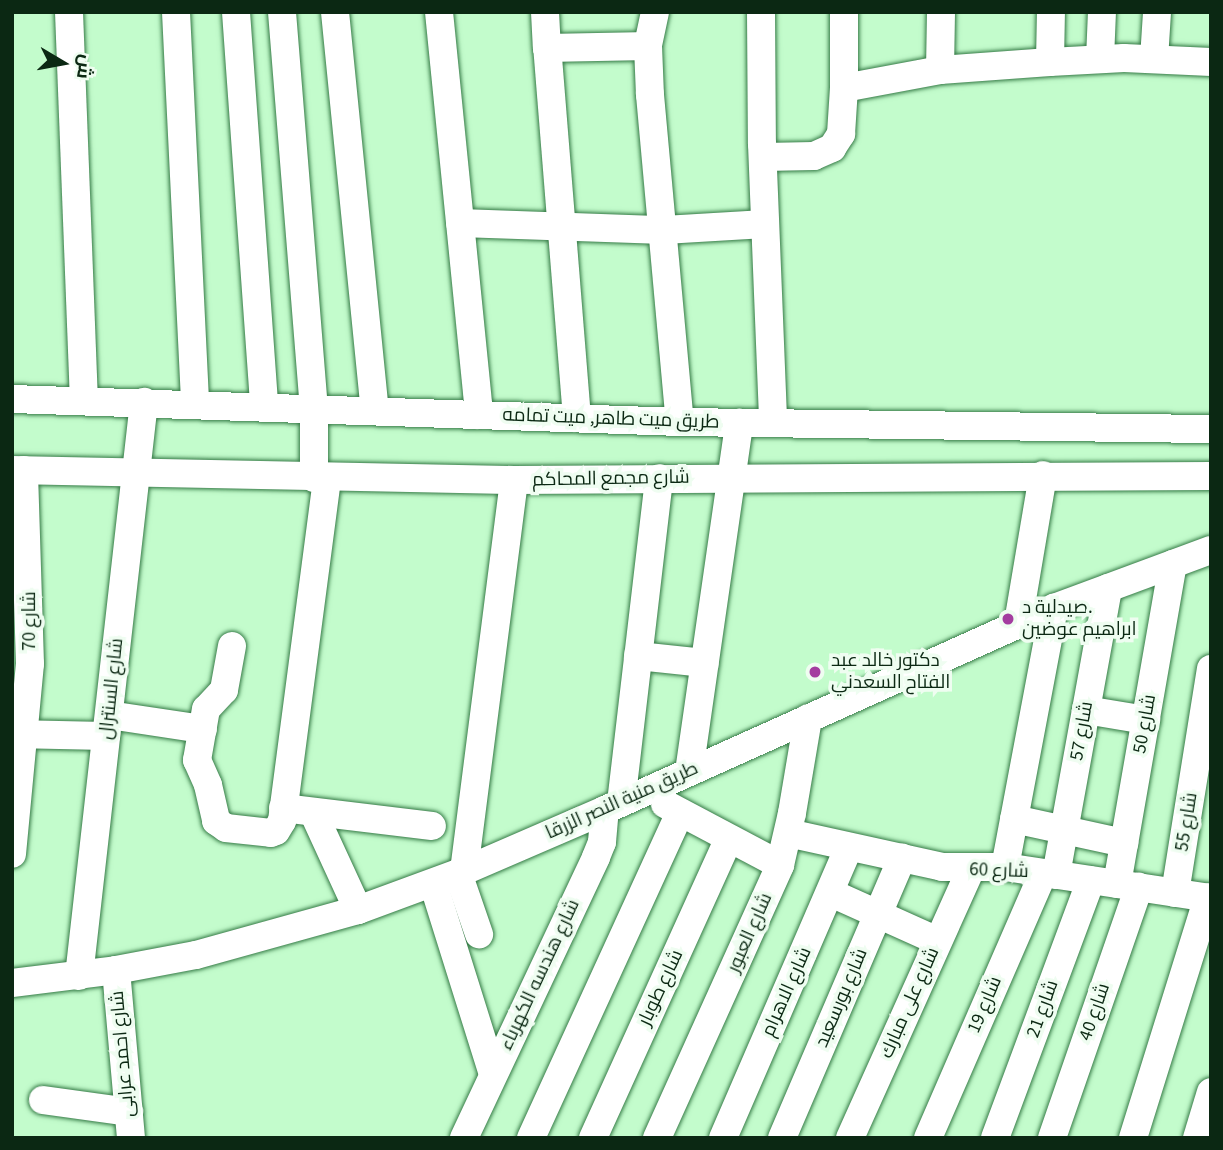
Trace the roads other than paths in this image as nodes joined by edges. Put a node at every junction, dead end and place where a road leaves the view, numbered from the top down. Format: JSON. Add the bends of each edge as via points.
{"nodes":[{"id":1,"x":69,"y":12,"type":"edge"},
{"id":2,"x":176,"y":12,"type":"edge"},
{"id":3,"x":236,"y":12,"type":"edge"},
{"id":4,"x":282,"y":12,"type":"edge"},
{"id":5,"x":335,"y":12,"type":"edge"},
{"id":6,"x":439,"y":12,"type":"edge"},
{"id":7,"x":545,"y":12,"type":"edge"},
{"id":8,"x":655,"y":12,"type":"edge"},
{"id":9,"x":761,"y":12,"type":"edge"},
{"id":10,"x":844,"y":12,"type":"edge"},
{"id":11,"x":942,"y":12,"type":"edge"},
{"id":12,"x":1051,"y":12,"type":"edge"},
{"id":13,"x":1102,"y":12,"type":"edge"},
{"id":14,"x":1157,"y":12,"type":"edge"},
{"id":15,"x":648,"y":46,"type":"junction"},
{"id":16,"x":547,"y":48,"type":"junction"},
{"id":17,"x":1100,"y":59,"type":"junction"},
{"id":18,"x":1154,"y":59,"type":"junction"},
{"id":19,"x":1050,"y":62,"type":"junction"},
{"id":20,"x":1211,"y":62,"type":"edge"},
{"id":21,"x":940,"y":70,"type":"junction"},
{"id":22,"x":844,"y":89,"type":"junction"},
{"id":23,"x":763,"y":158,"type":"junction"},
{"id":24,"x":460,"y":223,"type":"junction"},
{"id":25,"x":765,"y":224,"type":"junction"},
{"id":26,"x":563,"y":225,"type":"junction"},
{"id":27,"x":664,"y":230,"type":"junction"},
{"id":28,"x":12,"y":398,"type":"edge"},
{"id":29,"x":84,"y":400,"type":"junction"},
{"id":30,"x":144,"y":401,"type":"junction"},
{"id":31,"x":195,"y":404,"type":"junction"},
{"id":32,"x":264,"y":407,"type":"junction"},
{"id":33,"x":314,"y":408,"type":"junction"},
{"id":34,"x":375,"y":411,"type":"junction"},
{"id":35,"x":479,"y":415,"type":"junction"},
{"id":36,"x":577,"y":418,"type":"junction"},
{"id":37,"x":680,"y":422,"type":"junction"},
{"id":38,"x":739,"y":423,"type":"junction"},
{"id":39,"x":773,"y":423,"type":"junction"},
{"id":40,"x":1211,"y":429,"type":"edge"},
{"id":41,"x":18,"y":470,"type":"edge"},
{"id":42,"x":136,"y":472,"type":"junction"},
{"id":43,"x":1043,"y":475,"type":"junction"},
{"id":44,"x":1211,"y":476,"type":"edge"},
{"id":45,"x":732,"y":477,"type":"junction"},
{"id":46,"x":320,"y":478,"type":"junction"},
{"id":47,"x":659,"y":478,"type":"junction"},
{"id":48,"x":514,"y":480,"type":"junction"},
{"id":49,"x":1211,"y":550,"type":"edge"},
{"id":50,"x":1173,"y":564,"type":"junction"},
{"id":51,"x":1108,"y":588,"type":"junction"},
{"id":52,"x":1054,"y":608,"type":"junction"},
{"id":53,"x":1017,"y":624,"type":"junction"},
{"id":54,"x":232,"y":646,"type":"dead end"},
{"id":55,"x":638,"y":656,"type":"junction"},
{"id":56,"x":705,"y":663,"type":"junction"},
{"id":57,"x":1211,"y":668,"type":"edge"},
{"id":58,"x":1086,"y":710,"type":"junction"},
{"id":59,"x":808,"y":718,"type":"junction"},
{"id":60,"x":1146,"y":720,"type":"junction"},
{"id":61,"x":107,"y":725,"type":"junction"},
{"id":62,"x":203,"y":729,"type":"junction"},
{"id":63,"x":17,"y":734,"type":"edge"},
{"id":64,"x":689,"y":772,"type":"junction"},
{"id":65,"x":623,"y":802,"type":"junction"},
{"id":66,"x":284,"y":808,"type":"junction"},
{"id":67,"x":313,"y":812,"type":"junction"},
{"id":68,"x":680,"y":812,"type":"junction"},
{"id":69,"x":1014,"y":819,"type":"junction"},
{"id":70,"x":432,"y":826,"type":"dead end"},
{"id":71,"x":1064,"y":830,"type":"junction"},
{"id":72,"x":788,"y":833,"type":"junction"},
{"id":73,"x":729,"y":838,"type":"junction"},
{"id":74,"x":1125,"y":843,"type":"junction"},
{"id":75,"x":849,"y":846,"type":"junction"},
{"id":76,"x":12,"y":854,"type":"edge"},
{"id":77,"x":902,"y":858,"type":"junction"},
{"id":78,"x":780,"y":865,"type":"junction"},
{"id":79,"x":1005,"y":867,"type":"junction"},
{"id":80,"x":971,"y":869,"type":"junction"},
{"id":81,"x":1050,"y":874,"type":"junction"},
{"id":82,"x":451,"y":876,"type":"junction"},
{"id":83,"x":1116,"y":884,"type":"junction"},
{"id":84,"x":831,"y":892,"type":"junction"},
{"id":85,"x":1175,"y":893,"type":"junction"},
{"id":86,"x":1209,"y":898,"type":"edge"},
{"id":87,"x":358,"y":911,"type":"junction"},
{"id":88,"x":878,"y":914,"type":"junction"},
{"id":89,"x":479,"y":934,"type":"dead end"},
{"id":90,"x":938,"y":941,"type":"junction"},
{"id":91,"x":116,"y":970,"type":"junction"},
{"id":92,"x":79,"y":976,"type":"junction"},
{"id":93,"x":12,"y":983,"type":"edge"},
{"id":94,"x":493,"y":1074,"type":"junction"},
{"id":95,"x":1211,"y":1092,"type":"edge"},
{"id":96,"x":43,"y":1100,"type":"dead end"},
{"id":97,"x":130,"y":1125,"type":"edge"},
{"id":98,"x":464,"y":1138,"type":"edge"},
{"id":99,"x":531,"y":1138,"type":"edge"},
{"id":100,"x":593,"y":1138,"type":"edge"},
{"id":101,"x":657,"y":1138,"type":"edge"},
{"id":102,"x":723,"y":1138,"type":"edge"},
{"id":103,"x":782,"y":1138,"type":"edge"},
{"id":104,"x":850,"y":1138,"type":"edge"},
{"id":105,"x":928,"y":1138,"type":"edge"},
{"id":106,"x":995,"y":1138,"type":"edge"},
{"id":107,"x":1052,"y":1138,"type":"edge"},
{"id":108,"x":1133,"y":1138,"type":"edge"},
{"id":109,"x":1197,"y":1138,"type":"edge"}],
"edges":[{"from":1,"to":29,"type":"street"},
{"from":2,"to":31,"type":"street"},
{"from":3,"to":32,"type":"street"},
{"from":4,"to":33,"type":"street"},
{"from":5,"to":34,"type":"street"},
{"from":6,"to":24,"type":"street"},
{"from":7,"to":16,"type":"street"},
{"from":8,"to":15,"type":"street"},
{"from":9,"to":23,"type":"street"},
{"from":10,"to":22,"type":"street"},
{"from":11,"to":21,"type":"street"},
{"from":12,"to":19,"type":"street"},
{"from":13,"to":17,"type":"street"},
{"from":14,"to":18,"type":"street"},
{"from":15,"to":16,"type":"street"},
{"from":15,"to":27,"type":"street"},
{"from":16,"to":26,"type":"street"},
{"from":17,"to":18,"type":"street"},
{"from":17,"to":19,"type":"street"},
{"from":18,"to":20,"type":"street"},
{"from":19,"to":21,"type":"street"},
{"from":21,"to":22,"type":"street"},
{"from":22,"to":23,"type":"street","via":[[841,134],[832,148],[814,156]]},
{"from":23,"to":25,"type":"street"},
{"from":24,"to":26,"type":"street"},
{"from":24,"to":35,"type":"street"},
{"from":25,"to":27,"type":"street"},
{"from":25,"to":39,"type":"street"},
{"from":26,"to":27,"type":"street"},
{"from":26,"to":36,"type":"street"},
{"from":27,"to":37,"type":"street"},
{"from":28,"to":29,"type":"street","name":"طريق ميت طاهر, ميت تمامه"},
{"from":29,"to":30,"type":"street","name":"طريق ميت طاهر, ميت تمامه"},
{"from":30,"to":31,"type":"street","name":"طريق ميت طاهر, ميت تمامه"},
{"from":30,"to":42,"type":"street","name":"شارع السنترال"},
{"from":31,"to":32,"type":"street","name":"طريق ميت طاهر, ميت تمامه"},
{"from":32,"to":33,"type":"street","name":"طريق ميت طاهر, ميت تمامه"},
{"from":33,"to":34,"type":"street","name":"طريق ميت طاهر, ميت تمامه"},
{"from":33,"to":46,"type":"street"},
{"from":34,"to":35,"type":"street","name":"طريق ميت طاهر, ميت تمامه"},
{"from":35,"to":36,"type":"street","name":"طريق ميت طاهر, ميت تمامه"},
{"from":36,"to":37,"type":"street","name":"طريق ميت طاهر, ميت تمامه"},
{"from":37,"to":38,"type":"street","name":"طريق ميت طاهر, ميت تمامه"},
{"from":38,"to":39,"type":"street","name":"طريق ميت طاهر, ميت تمامه"},
{"from":38,"to":45,"type":"street"},
{"from":39,"to":40,"type":"street","name":"طريق ميت طاهر, ميت تمامه"},
{"from":41,"to":42,"type":"street","name":"شارع مجمع المحاكم"},
{"from":41,"to":63,"type":"street","name":"شارع 70","via":[[31,628]]},
{"from":42,"to":46,"type":"street","name":"شارع مجمع المحاكم"},
{"from":42,"to":61,"type":"street","name":"شارع السنترال"},
{"from":43,"to":44,"type":"street","name":"شارع مجمع المحاكم"},
{"from":43,"to":45,"type":"street","name":"شارع مجمع المحاكم"},
{"from":43,"to":53,"type":"street"},
{"from":45,"to":47,"type":"street","name":"شارع مجمع المحاكم"},
{"from":45,"to":56,"type":"street"},
{"from":46,"to":48,"type":"street","name":"شارع مجمع المحاكم"},
{"from":46,"to":66,"type":"street"},
{"from":47,"to":48,"type":"street","name":"شارع مجمع المحاكم"},
{"from":47,"to":55,"type":"street","name":"شارع هندسه الكهرباء"},
{"from":48,"to":82,"type":"street"},
{"from":49,"to":50,"type":"street","name":"طريق منية النصر الزرقا"},
{"from":50,"to":51,"type":"street","name":"طريق منية النصر الزرقا"},
{"from":50,"to":60,"type":"street","name":"شارع 50"},
{"from":51,"to":52,"type":"street","name":"طريق منية النصر الزرقا"},
{"from":51,"to":58,"type":"street","name":"شارع 57"},
{"from":52,"to":53,"type":"street","name":"طريق منية النصر الزرقا"},
{"from":52,"to":69,"type":"street"},
{"from":53,"to":59,"type":"street","name":"طريق منية النصر الزرقا"},
{"from":54,"to":62,"type":"street","via":[[224,690],[207,704]]},
{"from":55,"to":56,"type":"street"},
{"from":55,"to":65,"type":"street","name":"شارع هندسه الكهرباء"},
{"from":56,"to":64,"type":"street"},
{"from":57,"to":85,"type":"street","name":"شارع 55"},
{"from":58,"to":60,"type":"street"},
{"from":58,"to":71,"type":"street","name":"شارع 57"},
{"from":59,"to":64,"type":"street","name":"طريق منية النصر الزرقا"},
{"from":59,"to":72,"type":"street","name":"شارع العبور"},
{"from":60,"to":74,"type":"street","name":"شارع 50"},
{"from":61,"to":62,"type":"street"},
{"from":61,"to":63,"type":"street"},
{"from":61,"to":92,"type":"street","name":"شارع السنترال"},
{"from":62,"to":66,"type":"street","via":[[197,760],[216,821],[226,828],[271,833],[279,827]]},
{"from":63,"to":76,"type":"street","name":"شارع 70"},
{"from":64,"to":65,"type":"street","name":"طريق منية النصر الزرقا"},
{"from":65,"to":68,"type":"street"},
{"from":65,"to":82,"type":"street","name":"طريق منية النصر الزرقا"},
{"from":65,"to":94,"type":"street","name":"شارع هندسه الكهرباء"},
{"from":66,"to":67,"type":"street"},
{"from":67,"to":70,"type":"street"},
{"from":67,"to":87,"type":"street"},
{"from":68,"to":73,"type":"street"},
{"from":68,"to":99,"type":"street"},
{"from":69,"to":71,"type":"street"},
{"from":69,"to":79,"type":"street"},
{"from":71,"to":74,"type":"street"},
{"from":71,"to":81,"type":"street","name":"شارع 57"},
{"from":72,"to":75,"type":"street","name":"شارع 60"},
{"from":72,"to":78,"type":"street","name":"شارع العبور"},
{"from":73,"to":78,"type":"street"},
{"from":73,"to":100,"type":"street","name":"شارع طوبار"},
{"from":74,"to":83,"type":"street","name":"شارع 50"},
{"from":75,"to":77,"type":"street","name":"شارع 60"},
{"from":75,"to":84,"type":"street","name":"شارع الاهرام"},
{"from":77,"to":80,"type":"street","name":"شارع 60"},
{"from":77,"to":88,"type":"street","name":"شارع بورسعيد"},
{"from":78,"to":101,"type":"street","name":"شارع العبور"},
{"from":79,"to":80,"type":"street","name":"شارع 60"},
{"from":79,"to":81,"type":"street","name":"شارع 60"},
{"from":80,"to":90,"type":"street","name":"شارع على مبارك"},
{"from":81,"to":83,"type":"street","name":"شارع 60"},
{"from":81,"to":105,"type":"street","name":"شارع 19"},
{"from":82,"to":87,"type":"street","name":"طريق منية النصر الزرقا"},
{"from":82,"to":89,"type":"street"},
{"from":82,"to":94,"type":"street"},
{"from":83,"to":85,"type":"street","name":"شارع 60"},
{"from":83,"to":106,"type":"street","name":"شارع 21"},
{"from":83,"to":107,"type":"street","name":"شارع 40"},
{"from":84,"to":88,"type":"street"},
{"from":84,"to":102,"type":"street","name":"شارع الاهرام"},
{"from":85,"to":86,"type":"street","name":"شارع 60"},
{"from":86,"to":108,"type":"street"},
{"from":87,"to":91,"type":"street","name":"طريق منية النصر الزرقا","via":[[249,942]]},
{"from":88,"to":90,"type":"street"},
{"from":88,"to":103,"type":"street","name":"شارع بورسعيد"},
{"from":90,"to":104,"type":"street","name":"شارع على مبارك"},
{"from":91,"to":92,"type":"street","name":"طريق منية النصر الزرقا"},
{"from":91,"to":97,"type":"street","name":"شارع احمد عرابى"},
{"from":92,"to":93,"type":"street","name":"طريق منية النصر الزرقا"},
{"from":94,"to":98,"type":"street","name":"شارع هندسه الكهرباء"},
{"from":95,"to":109,"type":"street"},
{"from":96,"to":97,"type":"street"}]}
